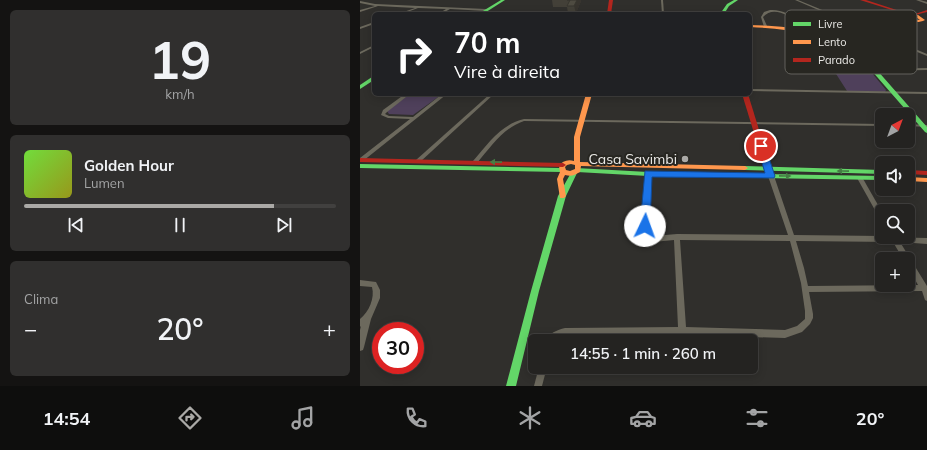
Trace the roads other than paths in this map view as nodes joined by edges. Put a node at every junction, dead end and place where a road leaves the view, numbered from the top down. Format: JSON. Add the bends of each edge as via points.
{"nodes":[{"id":1,"x":503,"y":0,"type":"edge"},
{"id":2,"x":611,"y":0,"type":"edge"},
{"id":3,"x":662,"y":0,"type":"edge"},
{"id":4,"x":736,"y":0,"type":"edge"},
{"id":5,"x":796,"y":0,"type":"edge"},
{"id":6,"x":862,"y":0,"type":"edge"},
{"id":7,"x":917,"y":0,"type":"edge"},
{"id":8,"x":360,"y":2,"type":"edge"},
{"id":9,"x":927,"y":3,"type":"edge"},
{"id":10,"x":379,"y":5,"type":"junction"},
{"id":11,"x":419,"y":7,"type":"junction"},
{"id":12,"x":450,"y":8,"type":"junction"},
{"id":13,"x":820,"y":10,"type":"edge"},
{"id":14,"x":892,"y":10,"type":"edge"},
{"id":15,"x":360,"y":11,"type":"edge"},
{"id":16,"x":927,"y":11,"type":"edge"},
{"id":17,"x":405,"y":12,"type":"edge"},
{"id":18,"x":442,"y":12,"type":"edge"},
{"id":19,"x":483,"y":12,"type":"edge"},
{"id":20,"x":609,"y":12,"type":"edge"},
{"id":21,"x":663,"y":12,"type":"edge"},
{"id":22,"x":723,"y":12,"type":"edge"},
{"id":23,"x":785,"y":14,"type":"edge"},
{"id":24,"x":918,"y":19,"type":"edge"},
{"id":25,"x":372,"y":24,"type":"edge"},
{"id":26,"x":752,"y":26,"type":"edge"},
{"id":27,"x":765,"y":26,"type":"junction"},
{"id":28,"x":360,"y":28,"type":"edge"},
{"id":29,"x":785,"y":28,"type":"edge"},
{"id":30,"x":372,"y":47,"type":"edge"},
{"id":31,"x":917,"y":51,"type":"edge"},
{"id":32,"x":360,"y":53,"type":"edge"},
{"id":33,"x":927,"y":55,"type":"edge"},
{"id":34,"x":917,"y":69,"type":"edge"},
{"id":35,"x":927,"y":69,"type":"edge"},
{"id":36,"x":877,"y":74,"type":"edge"},
{"id":37,"x":372,"y":79,"type":"edge"},
{"id":38,"x":360,"y":87,"type":"edge"},
{"id":39,"x":752,"y":90,"type":"edge"},
{"id":40,"x":894,"y":93,"type":"junction"},
{"id":41,"x":927,"y":93,"type":"edge"},
{"id":42,"x":405,"y":96,"type":"edge"},
{"id":43,"x":442,"y":96,"type":"edge"},
{"id":44,"x":490,"y":96,"type":"edge"},
{"id":45,"x":588,"y":96,"type":"edge"},
{"id":46,"x":746,"y":96,"type":"edge"},
{"id":47,"x":414,"y":118,"type":"junction"},
{"id":48,"x":581,"y":122,"type":"junction"},
{"id":49,"x":754,"y":122,"type":"junction"},
{"id":50,"x":875,"y":125,"type":"edge"},
{"id":51,"x":924,"y":126,"type":"edge"},
{"id":52,"x":927,"y":132,"type":"edge"},
{"id":53,"x":575,"y":153,"type":"junction"},
{"id":54,"x":418,"y":161,"type":"junction"},
{"id":55,"x":360,"y":162,"type":"edge"},
{"id":56,"x":475,"y":162,"type":"junction"},
{"id":57,"x":563,"y":168,"type":"junction"},
{"id":58,"x":577,"y":168,"type":"junction"},
{"id":59,"x":875,"y":172,"type":"edge"},
{"id":60,"x":915,"y":172,"type":"edge"},
{"id":61,"x":770,"y":173,"type":"junction"},
{"id":62,"x":927,"y":173,"type":"edge"},
{"id":63,"x":648,"y":174,"type":"junction"},
{"id":64,"x":860,"y":178,"type":"junction"},
{"id":65,"x":875,"y":178,"type":"edge"},
{"id":66,"x":915,"y":179,"type":"edge"},
{"id":67,"x":927,"y":180,"type":"edge"},
{"id":68,"x":562,"y":196,"type":"junction"},
{"id":69,"x":875,"y":205,"type":"edge"},
{"id":70,"x":677,"y":237,"type":"junction"},
{"id":71,"x":792,"y":238,"type":"junction"},
{"id":72,"x":875,"y":238,"type":"edge"},
{"id":73,"x":915,"y":240,"type":"edge"},
{"id":74,"x":927,"y":241,"type":"edge"},
{"id":75,"x":915,"y":273,"type":"edge"},
{"id":76,"x":360,"y":283,"type":"edge"},
{"id":77,"x":806,"y":289,"type":"junction"},
{"id":78,"x":925,"y":289,"type":"edge"},
{"id":79,"x":927,"y":298,"type":"edge"},
{"id":80,"x":367,"y":318,"type":"junction"},
{"id":81,"x":360,"y":323,"type":"edge"},
{"id":82,"x":682,"y":331,"type":"junction"},
{"id":83,"x":557,"y":334,"type":"edge"},
{"id":84,"x":360,"y":347,"type":"edge"},
{"id":85,"x":541,"y":374,"type":"edge"},
{"id":86,"x":511,"y":386,"type":"edge"},
{"id":87,"x":538,"y":386,"type":"edge"}],
"edges":[{"from":1,"to":19,"type":"street"},
{"from":2,"to":20,"type":"street"},
{"from":3,"to":21,"type":"street"},
{"from":4,"to":22,"type":"street"},
{"from":5,"to":13,"type":"street"},
{"from":6,"to":14,"type":"street"},
{"from":7,"to":9,"type":"street"},
{"from":8,"to":10,"type":"street"},
{"from":10,"to":11,"type":"street"},
{"from":10,"to":15,"type":"street"},
{"from":11,"to":12,"type":"street"},
{"from":11,"to":17,"type":"street"},
{"from":12,"to":18,"type":"street"},
{"from":12,"to":19,"type":"street"},
{"from":16,"to":24,"type":"street"},
{"from":23,"to":27,"type":"street","via":[[772,10],[765,12],[762,17]]},
{"from":25,"to":28,"type":"street"},
{"from":26,"to":27,"type":"street"},
{"from":27,"to":29,"type":"street"},
{"from":30,"to":32,"type":"street"},
{"from":31,"to":33,"type":"street"},
{"from":34,"to":35,"type":"street"},
{"from":36,"to":40,"type":"street"},
{"from":37,"to":38,"type":"street"},
{"from":39,"to":40,"type":"street"},
{"from":40,"to":41,"type":"street"},
{"from":40,"to":51,"type":"street"},
{"from":42,"to":47,"type":"street","via":[[382,113],[388,117]]},
{"from":43,"to":47,"type":"street"},
{"from":44,"to":54,"type":"street"},
{"from":45,"to":48,"type":"street"},
{"from":46,"to":49,"type":"street"},
{"from":47,"to":55,"type":"street"},
{"from":48,"to":49,"type":"street"},
{"from":48,"to":53,"type":"street"},
{"from":48,"to":56,"type":"street","via":[[517,121],[508,126]]},
{"from":49,"to":50,"type":"street"},
{"from":49,"to":61,"type":"street"},
{"from":51,"to":52,"type":"street"},
{"from":53,"to":57,"type":"street"},
{"from":53,"to":58,"type":"street"},
{"from":54,"to":55,"type":"street"},
{"from":54,"to":56,"type":"street"},
{"from":55,"to":57,"type":"street"},
{"from":57,"to":56,"type":"street","one_way":true},
{"from":57,"to":58,"type":"street","via":[[571,162]]},
{"from":57,"to":58,"type":"street","via":[[568,174]]},
{"from":57,"to":68,"type":"street","via":[[560,187]]},
{"from":58,"to":61,"type":"street"},
{"from":58,"to":63,"type":"street"},
{"from":58,"to":68,"type":"street"},
{"from":59,"to":61,"type":"street","one_way":true},
{"from":60,"to":62,"type":"street"},
{"from":61,"to":63,"type":"street"},
{"from":61,"to":64,"type":"street","one_way":true},
{"from":61,"to":71,"type":"street"},
{"from":63,"to":70,"type":"street","via":[[645,232],[653,239]]},
{"from":64,"to":65,"type":"street"},
{"from":64,"to":69,"type":"street"},
{"from":66,"to":67,"type":"street"},
{"from":68,"to":86,"type":"street"},
{"from":70,"to":71,"type":"street"},
{"from":70,"to":82,"type":"street"},
{"from":71,"to":72,"type":"street"},
{"from":71,"to":77,"type":"street"},
{"from":73,"to":74,"type":"street"},
{"from":75,"to":78,"type":"street"},
{"from":76,"to":80,"type":"street","via":[[374,284],[378,292]]},
{"from":77,"to":78,"type":"street"},
{"from":77,"to":82,"type":"street","via":[[809,317],[806,324],[795,332],[773,335]]},
{"from":78,"to":79,"type":"street"},
{"from":80,"to":81,"type":"street"},
{"from":80,"to":84,"type":"street"},
{"from":82,"to":83,"type":"street"},
{"from":85,"to":87,"type":"street"}]}
